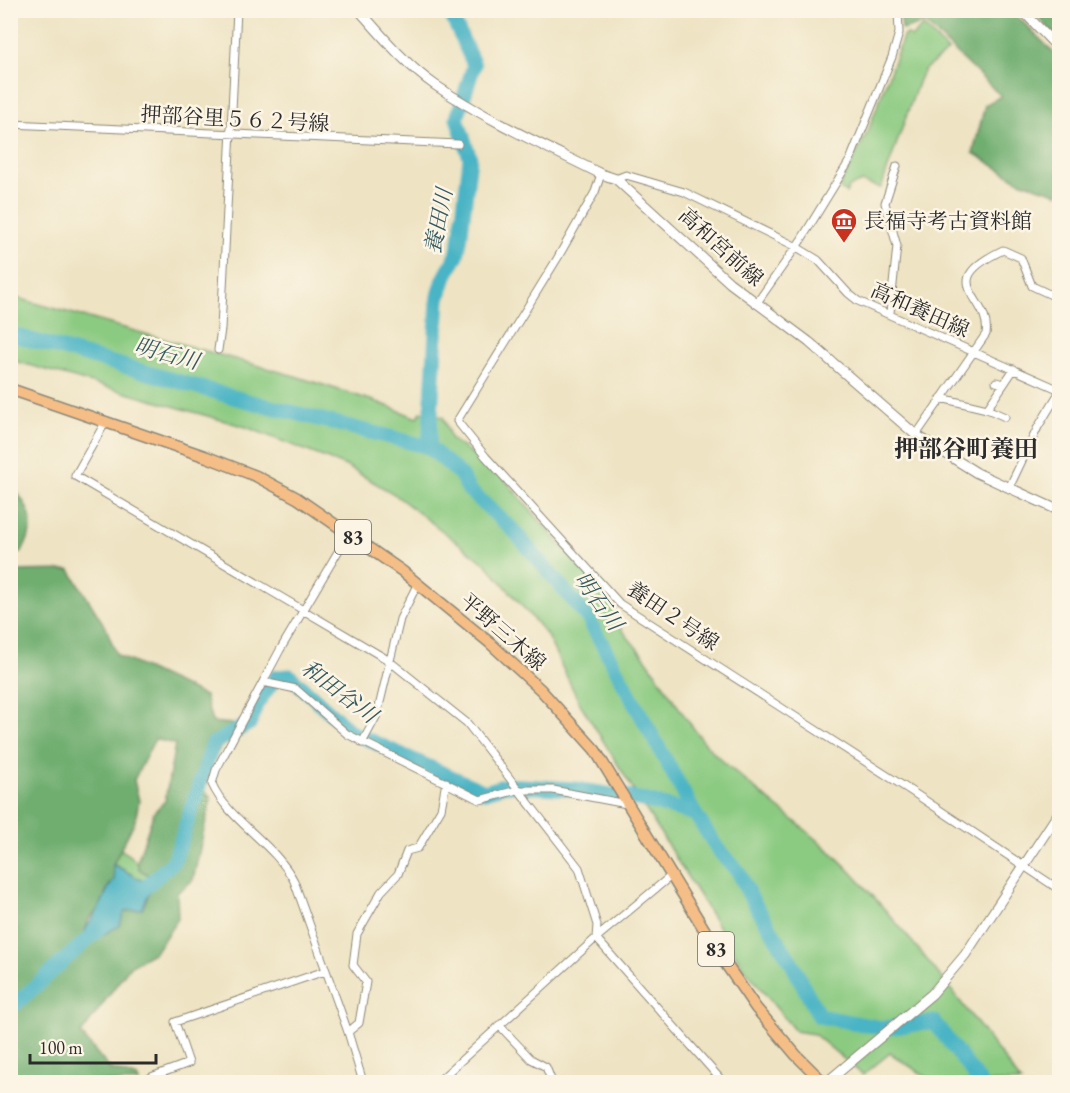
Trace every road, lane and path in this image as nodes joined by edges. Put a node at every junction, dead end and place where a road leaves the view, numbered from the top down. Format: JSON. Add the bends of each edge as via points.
{"nodes":[{"id":1,"x":237,"y":10,"type":"edge"},
{"id":2,"x":359,"y":10,"type":"edge"},
{"id":3,"x":898,"y":10,"type":"edge"},
{"id":4,"x":1022,"y":10,"type":"edge"},
{"id":5,"x":1059,"y":50,"type":"edge"},
{"id":6,"x":10,"y":124,"type":"edge"},
{"id":7,"x":230,"y":134,"type":"junction"},
{"id":8,"x":458,"y":144,"type":"dead end"},
{"id":9,"x":897,"y":166,"type":"dead end"},
{"id":10,"x":601,"y":174,"type":"junction"},
{"id":11,"x":616,"y":179,"type":"junction"},
{"id":12,"x":795,"y":246,"type":"junction"},
{"id":13,"x":1059,"y":299,"type":"edge"},
{"id":14,"x":756,"y":304,"type":"junction"},
{"id":15,"x":890,"y":313,"type":"junction"},
{"id":16,"x":218,"y":350,"type":"dead end"},
{"id":17,"x":974,"y":351,"type":"junction"},
{"id":18,"x":1014,"y":369,"type":"junction"},
{"id":19,"x":10,"y":389,"type":"edge"},
{"id":20,"x":1059,"y":391,"type":"edge"},
{"id":21,"x":941,"y":398,"type":"junction"},
{"id":22,"x":987,"y":409,"type":"junction"},
{"id":23,"x":1005,"y":417,"type":"dead end"},
{"id":24,"x":106,"y":421,"type":"junction"},
{"id":25,"x":916,"y":435,"type":"junction"},
{"id":26,"x":1010,"y":488,"type":"junction"},
{"id":27,"x":1059,"y":511,"type":"edge"},
{"id":28,"x":349,"y":533,"type":"junction"},
{"id":29,"x":417,"y":585,"type":"junction"},
{"id":30,"x":303,"y":611,"type":"junction"},
{"id":31,"x":388,"y":660,"type":"junction"},
{"id":32,"x":263,"y":682,"type":"junction"},
{"id":33,"x":362,"y":743,"type":"junction"},
{"id":34,"x":446,"y":782,"type":"junction"},
{"id":35,"x":517,"y":790,"type":"junction"},
{"id":36,"x":626,"y":800,"type":"junction"},
{"id":37,"x":1059,"y":811,"type":"edge"},
{"id":38,"x":1023,"y":866,"type":"junction"},
{"id":39,"x":672,"y":875,"type":"junction"},
{"id":40,"x":1059,"y":890,"type":"edge"},
{"id":41,"x":596,"y":938,"type":"junction"},
{"id":42,"x":325,"y":971,"type":"junction"},
{"id":43,"x":499,"y":1025,"type":"junction"},
{"id":44,"x":348,"y":1032,"type":"junction"},
{"id":45,"x":151,"y":1077,"type":"dead end"},
{"id":46,"x":826,"y":1082,"type":"edge"},
{"id":47,"x":363,"y":1083,"type":"edge"},
{"id":48,"x":449,"y":1083,"type":"edge"},
{"id":49,"x":552,"y":1083,"type":"edge"},
{"id":50,"x":723,"y":1083,"type":"edge"}],
"edges":[{"from":1,"to":7,"type":"street"},
{"from":2,"to":10,"type":"street","name":"高和宮前線","via":[[392,48],[434,84],[508,128]]},
{"from":3,"to":12,"type":"street","via":[[892,57],[850,159]]},
{"from":4,"to":5,"type":"street"},
{"from":6,"to":7,"type":"street","name":"押部谷里５６２号線"},
{"from":7,"to":8,"type":"street","name":"押部谷里５６２号線"},
{"from":7,"to":16,"type":"street"},
{"from":9,"to":15,"type":"street","via":[[885,203],[897,246]]},
{"from":10,"to":11,"type":"street","name":"高和宮前線"},
{"from":10,"to":38,"type":"street","name":"養田２号線","via":[[557,259],[457,421],[620,604]]},
{"from":11,"to":12,"type":"street","name":"高和養田線","via":[[626,175],[684,192]]},
{"from":11,"to":14,"type":"street","name":"高和宮前線"},
{"from":12,"to":14,"type":"street"},
{"from":12,"to":15,"type":"street","name":"高和養田線","via":[[818,260],[858,301]]},
{"from":13,"to":17,"type":"street","via":[[1032,286],[1021,258],[1003,250],[978,262],[969,283],[987,326]]},
{"from":14,"to":25,"type":"street","name":"高和宮前線","via":[[809,342]]},
{"from":15,"to":17,"type":"street","name":"高和養田線"},
{"from":17,"to":18,"type":"street","name":"高和養田線"},
{"from":17,"to":21,"type":"street"},
{"from":18,"to":20,"type":"street","name":"高和養田線"},
{"from":18,"to":22,"type":"street","via":[[1000,383]]},
{"from":19,"to":24,"type":"main road","name":"平野三木線","number":"83"},
{"from":20,"to":26,"type":"street"},
{"from":21,"to":22,"type":"street"},
{"from":21,"to":25,"type":"street"},
{"from":22,"to":23,"type":"street"},
{"from":24,"to":28,"type":"main road","name":"平野三木線","number":"83","via":[[256,477],[297,498]]},
{"from":24,"to":30,"type":"street","via":[[75,476]]},
{"from":25,"to":26,"type":"street","name":"高和宮前線","via":[[956,462]]},
{"from":26,"to":27,"type":"street","name":"高和宮前線"},
{"from":28,"to":29,"type":"main road","name":"平野三木線","number":"83"},
{"from":28,"to":30,"type":"street"},
{"from":29,"to":31,"type":"street","via":[[400,619]]},
{"from":29,"to":36,"type":"main road","name":"平野三木線","number":"83","via":[[542,690],[595,750]]},
{"from":30,"to":31,"type":"street"},
{"from":30,"to":32,"type":"street"},
{"from":31,"to":33,"type":"street","via":[[377,715]]},
{"from":31,"to":35,"type":"street","via":[[467,723]]},
{"from":32,"to":33,"type":"street","via":[[296,689]]},
{"from":32,"to":42,"type":"street","via":[[212,784],[237,816],[286,865],[301,894]]},
{"from":33,"to":34,"type":"street"},
{"from":34,"to":35,"type":"street","via":[[480,800]]},
{"from":34,"to":44,"type":"street","via":[[441,809],[418,848],[407,851],[398,874],[381,892],[357,934],[353,965],[366,982],[359,1023]]},
{"from":35,"to":36,"type":"street","via":[[552,790]]},
{"from":35,"to":41,"type":"street","via":[[544,819],[579,868],[597,925]]},
{"from":36,"to":39,"type":"main road","name":"平野三木線","number":"83"},
{"from":37,"to":38,"type":"street"},
{"from":38,"to":40,"type":"street","name":"養田２号線"},
{"from":38,"to":46,"type":"street","via":[[965,955],[932,994]]},
{"from":39,"to":41,"type":"street"},
{"from":39,"to":46,"type":"main road","name":"平野三木線","number":"83","via":[[756,1008],[796,1055]]},
{"from":41,"to":43,"type":"street"},
{"from":41,"to":50,"type":"street"},
{"from":42,"to":44,"type":"street"},
{"from":42,"to":45,"type":"street","via":[[176,1022],[189,1063]]},
{"from":43,"to":48,"type":"street","via":[[443,1077]]},
{"from":43,"to":49,"type":"street","via":[[531,1059],[546,1068]]},
{"from":44,"to":47,"type":"street"}]}
